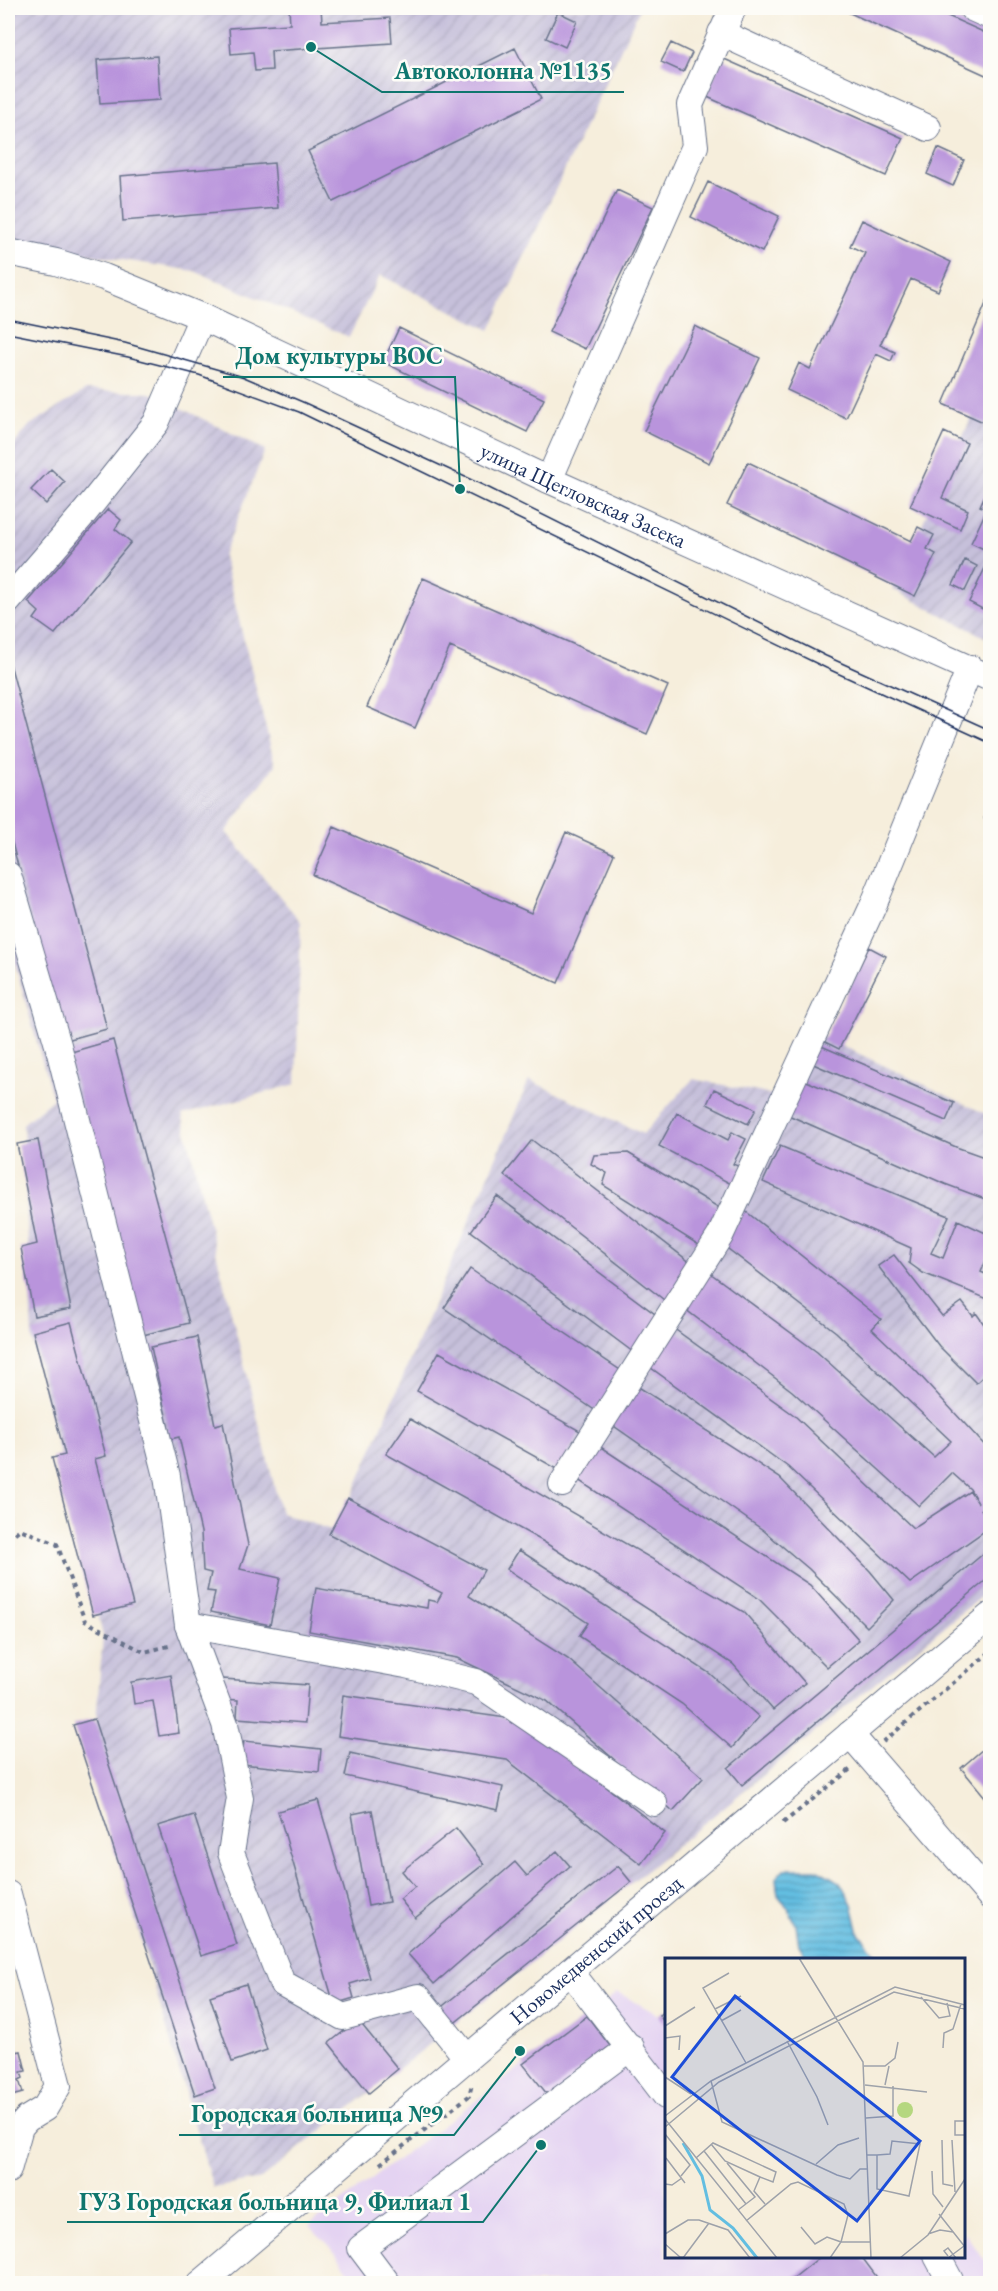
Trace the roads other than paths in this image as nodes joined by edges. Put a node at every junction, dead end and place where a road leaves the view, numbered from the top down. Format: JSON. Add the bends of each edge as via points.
{"nodes":[{"id":1,"x":733,"y":8,"type":"edge"},
{"id":2,"x":972,"y":8,"type":"edge"},
{"id":3,"x":990,"y":16,"type":"edge"},
{"id":4,"x":721,"y":33,"type":"junction"},
{"id":5,"x":928,"y":128,"type":"dead end"},
{"id":6,"x":8,"y":252,"type":"edge"},
{"id":7,"x":202,"y":317,"type":"junction"},
{"id":8,"x":549,"y":480,"type":"junction"},
{"id":9,"x":8,"y":601,"type":"edge"},
{"id":10,"x":980,"y":673,"type":"edge"},
{"id":11,"x":8,"y":875,"type":"edge"},
{"id":12,"x":562,"y":1484,"type":"dead end"},
{"id":13,"x":990,"y":1616,"type":"edge"},
{"id":14,"x":191,"y":1632,"type":"junction"},
{"id":15,"x":850,"y":1734,"type":"junction"},
{"id":16,"x":654,"y":1803,"type":"dead end"},
{"id":17,"x":8,"y":1894,"type":"edge"},
{"id":18,"x":990,"y":1896,"type":"edge"},
{"id":19,"x":570,"y":1971,"type":"junction"},
{"id":20,"x":631,"y":2048,"type":"junction"},
{"id":21,"x":467,"y":2058,"type":"junction"},
{"id":22,"x":665,"y":2095,"type":"edge"},
{"id":23,"x":8,"y":2170,"type":"edge"},
{"id":24,"x":938,"y":2258,"type":"edge"},
{"id":25,"x":200,"y":2283,"type":"edge"},
{"id":26,"x":388,"y":2283,"type":"edge"},
{"id":27,"x":952,"y":2283,"type":"edge"}],
"edges":[{"from":1,"to":4,"type":"street"},
{"from":2,"to":3,"type":"street"},
{"from":4,"to":5,"type":"street"},
{"from":4,"to":8,"type":"street","via":[[690,105],[695,146]]},
{"from":6,"to":7,"type":"street","name":"улица Щегловская Засека","via":[[104,277]]},
{"from":7,"to":8,"type":"street","name":"улица Щегловская Засека"},
{"from":7,"to":9,"type":"street","via":[[156,423]]},
{"from":8,"to":10,"type":"street","name":"улица Щегловская Засека"},
{"from":10,"to":12,"type":"street","via":[[720,1236]]},
{"from":11,"to":14,"type":"street","via":[[58,1045],[167,1476]]},
{"from":13,"to":15,"type":"street","name":"Новомедвенский проезд"},
{"from":14,"to":16,"type":"street","via":[[406,1665],[476,1682]]},
{"from":14,"to":21,"type":"street","via":[[225,1724],[240,1798],[231,1853],[282,1983],[343,2017],[418,1997]]},
{"from":15,"to":18,"type":"street"},
{"from":15,"to":19,"type":"street","name":"Новомедвенский проезд"},
{"from":17,"to":23,"type":"street","via":[[58,2086],[45,2108],[20,2127]]},
{"from":19,"to":20,"type":"street"},
{"from":19,"to":21,"type":"street","name":"Новомедвенский проезд"},
{"from":20,"to":22,"type":"street"},
{"from":20,"to":26,"type":"street","via":[[361,2248]]},
{"from":21,"to":25,"type":"street","name":"Новомедвенский проезд"},
{"from":24,"to":27,"type":"street"}]}
